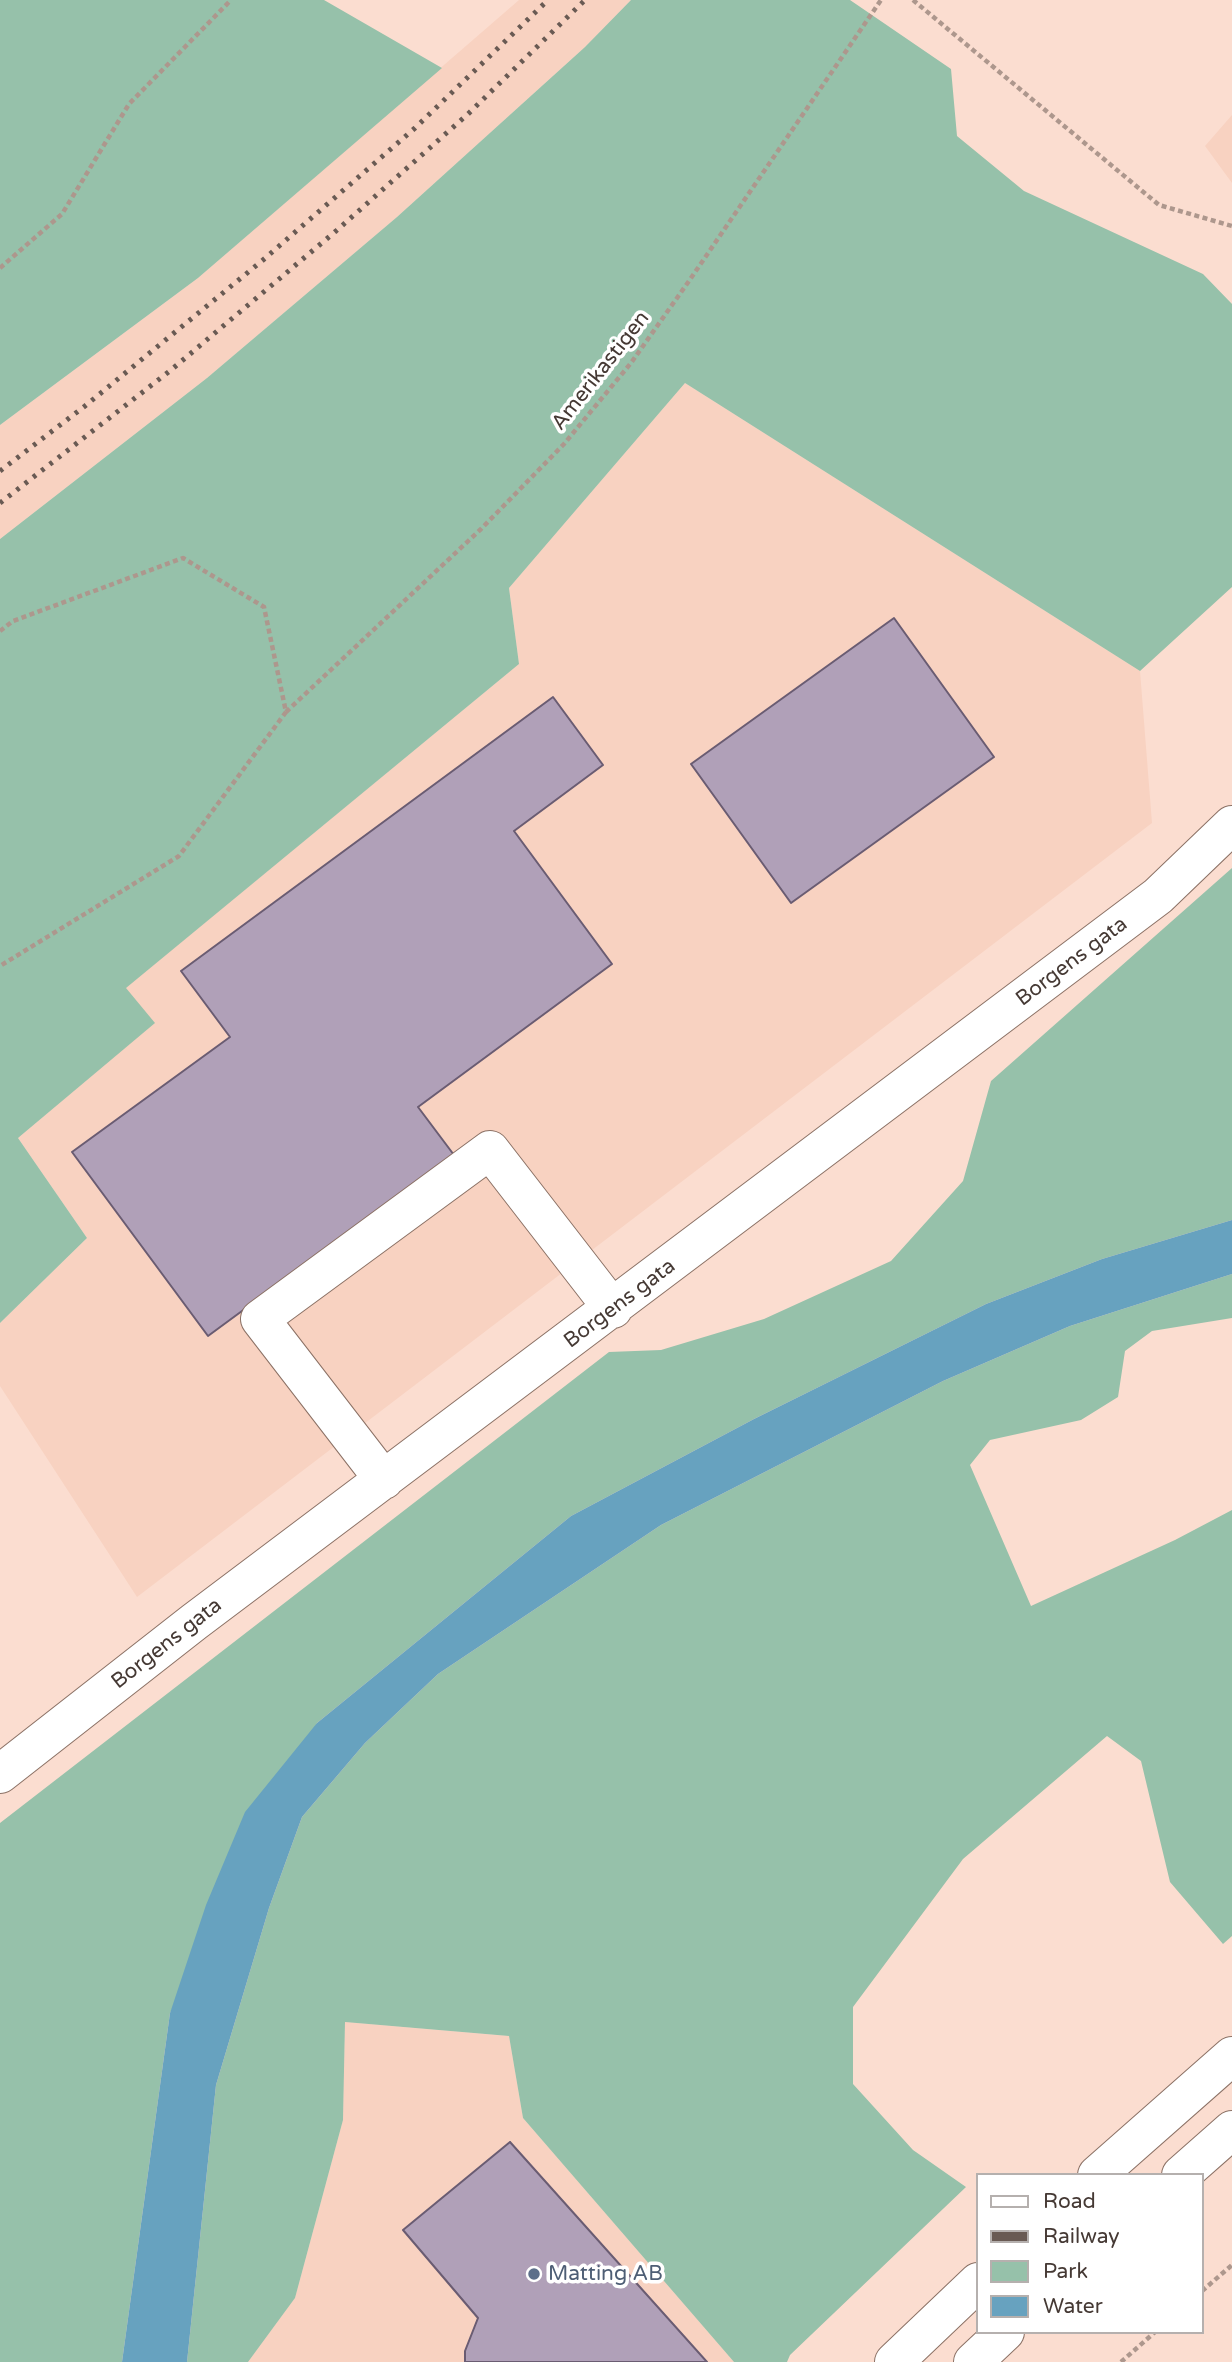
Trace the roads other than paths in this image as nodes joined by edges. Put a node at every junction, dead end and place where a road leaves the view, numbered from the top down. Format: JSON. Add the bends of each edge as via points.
{"nodes":[{"id":1,"x":1232,"y":825,"type":"edge"},
{"id":2,"x":613,"y":1309,"type":"junction"},
{"id":3,"x":384,"y":1480,"type":"junction"},
{"id":4,"x":0,"y":1774,"type":"edge"},
{"id":5,"x":1232,"y":2056,"type":"edge"},
{"id":6,"x":1232,"y":2130,"type":"edge"},
{"id":7,"x":1099,"y":2173,"type":"edge"},
{"id":8,"x":1183,"y":2173,"type":"edge"},
{"id":9,"x":976,"y":2285,"type":"edge"},
{"id":10,"x":1003,"y":2334,"type":"edge"},
{"id":11,"x":894,"y":2362,"type":"edge"},
{"id":12,"x":973,"y":2362,"type":"edge"}],
"edges":[{"from":1,"to":2,"type":"main road","name":"Borgens gata","via":[[1158,896]]},
{"from":2,"to":3,"type":"main road","name":"Borgens gata"},
{"from":2,"to":3,"type":"main road","via":[[490,1150],[260,1319]]},
{"from":3,"to":4,"type":"main road","name":"Borgens gata"},
{"from":5,"to":7,"type":"main road"},
{"from":6,"to":8,"type":"main road"},
{"from":9,"to":11,"type":"main road"},
{"from":10,"to":12,"type":"main road"}]}
